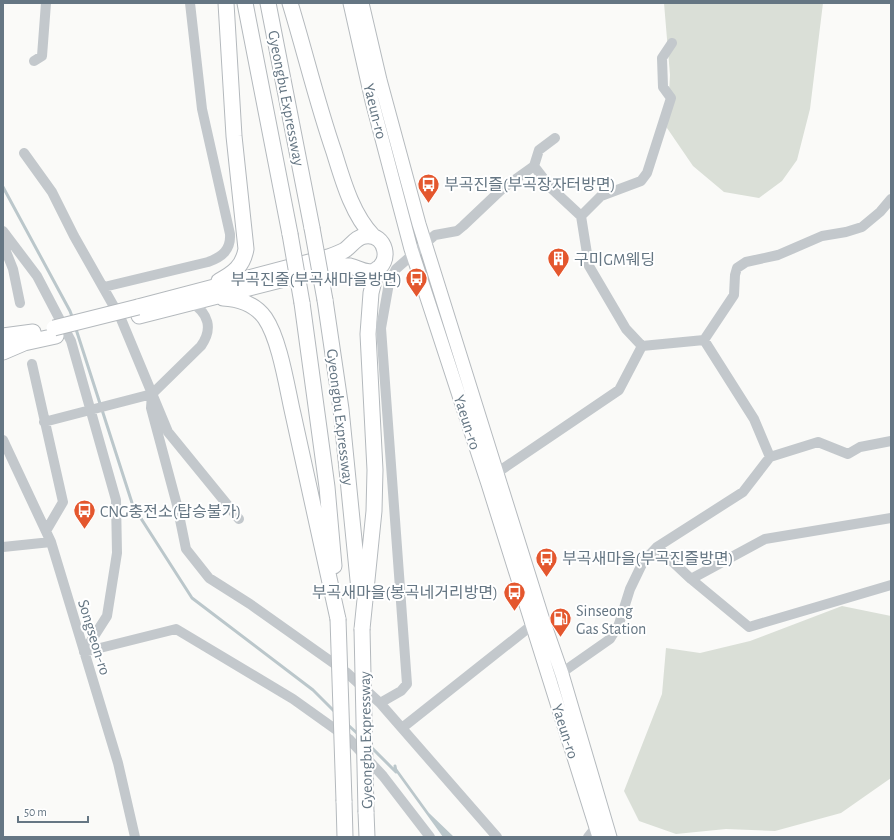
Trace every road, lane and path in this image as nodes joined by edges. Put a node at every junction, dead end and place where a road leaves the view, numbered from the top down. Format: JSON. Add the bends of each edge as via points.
{"nodes":[{"id":1,"x":46,"y":3,"type":"edge"},
{"id":2,"x":190,"y":3,"type":"edge"},
{"id":3,"x":226,"y":3,"type":"edge"},
{"id":4,"x":245,"y":3,"type":"edge"},
{"id":5,"x":268,"y":3,"type":"edge"},
{"id":6,"x":290,"y":3,"type":"edge"},
{"id":7,"x":350,"y":3,"type":"edge"},
{"id":8,"x":362,"y":3,"type":"edge"},
{"id":9,"x":672,"y":43,"type":"dead end"},
{"id":10,"x":34,"y":61,"type":"dead end"},
{"id":11,"x":555,"y":138,"type":"dead end"},
{"id":12,"x":24,"y":153,"type":"dead end"},
{"id":13,"x":534,"y":166,"type":"junction"},
{"id":14,"x":891,"y":199,"type":"edge"},
{"id":15,"x":581,"y":216,"type":"junction"},
{"id":16,"x":3,"y":231,"type":"edge"},
{"id":17,"x":373,"y":236,"type":"junction"},
{"id":18,"x":3,"y":244,"type":"edge"},
{"id":19,"x":352,"y":244,"type":"junction"},
{"id":20,"x":426,"y":244,"type":"junction"},
{"id":21,"x":413,"y":256,"type":"junction"},
{"id":22,"x":356,"y":268,"type":"junction"},
{"id":23,"x":376,"y":269,"type":"junction"},
{"id":24,"x":104,"y":287,"type":"junction"},
{"id":25,"x":207,"y":294,"type":"junction"},
{"id":26,"x":20,"y":303,"type":"dead end"},
{"id":27,"x":191,"y":303,"type":"junction"},
{"id":28,"x":139,"y":311,"type":"junction"},
{"id":29,"x":55,"y":332,"type":"junction"},
{"id":30,"x":3,"y":336,"type":"edge"},
{"id":31,"x":704,"y":340,"type":"junction"},
{"id":32,"x":642,"y":346,"type":"junction"},
{"id":33,"x":3,"y":352,"type":"edge"},
{"id":34,"x":32,"y":364,"type":"dead end"},
{"id":35,"x":152,"y":394,"type":"junction"},
{"id":36,"x":92,"y":410,"type":"junction"},
{"id":37,"x":44,"y":422,"type":"junction"},
{"id":38,"x":3,"y":440,"type":"edge"},
{"id":39,"x":891,"y":440,"type":"edge"},
{"id":40,"x":6,"y":448,"type":"edge"},
{"id":41,"x":770,"y":457,"type":"junction"},
{"id":42,"x":498,"y":472,"type":"junction"},
{"id":43,"x":891,"y":518,"type":"edge"},
{"id":44,"x":239,"y":519,"type":"dead end"},
{"id":45,"x":46,"y":530,"type":"junction"},
{"id":46,"x":51,"y":542,"type":"junction"},
{"id":47,"x":3,"y":547,"type":"edge"},
{"id":48,"x":657,"y":547,"type":"junction"},
{"id":49,"x":691,"y":579,"type":"junction"},
{"id":50,"x":891,"y":585,"type":"edge"},
{"id":51,"x":338,"y":619,"type":"junction"},
{"id":52,"x":532,"y":625,"type":"junction"},
{"id":53,"x":362,"y":629,"type":"junction"},
{"id":54,"x":84,"y":652,"type":"junction"},
{"id":55,"x":561,"y":673,"type":"junction"},
{"id":56,"x":550,"y":681,"type":"junction"},
{"id":57,"x":380,"y":703,"type":"junction"},
{"id":58,"x":402,"y":728,"type":"junction"},
{"id":59,"x":594,"y":834,"type":"edge"},
{"id":60,"x":135,"y":837,"type":"edge"},
{"id":61,"x":345,"y":837,"type":"edge"},
{"id":62,"x":367,"y":837,"type":"edge"},
{"id":63,"x":430,"y":837,"type":"edge"},
{"id":64,"x":497,"y":837,"type":"edge"},
{"id":65,"x":610,"y":837,"type":"edge"}],
"edges":[{"from":1,"to":10,"type":"street","via":[[42,56]]},
{"from":2,"to":24,"type":"street","via":[[202,108],[230,234],[229,244],[224,254],[208,262]]},
{"from":3,"to":25,"type":"highway","via":[[234,136],[246,249],[244,260],[235,271]]},
{"from":4,"to":51,"type":"highway","name":"Gyeongbu Expressway","bridge":true,"via":[[302,303],[327,487]]},
{"from":5,"to":53,"type":"highway","name":"Gyeongbu Expressway","bridge":true,"via":[[325,300],[355,532]]},
{"from":6,"to":17,"type":"highway","via":[[342,178],[356,213]]},
{"from":7,"to":21,"type":"main road","name":"Yaeun-ro","via":[[372,101]]},
{"from":8,"to":20,"type":"main road","name":"Yaeun-ro","via":[[380,80]]},
{"from":9,"to":15,"type":"street","via":[[662,58],[663,87],[671,98],[647,173],[641,181],[601,196]]},
{"from":11,"to":13,"type":"street","via":[[539,150]]},
{"from":12,"to":24,"type":"street","via":[[52,192]]},
{"from":13,"to":15,"type":"street","via":[[551,188]]},
{"from":13,"to":20,"type":"street","via":[[502,189],[457,231],[435,235]]},
{"from":14,"to":31,"type":"street","via":[[862,227],[822,236],[778,255],[746,262],[737,268],[734,294]]},
{"from":15,"to":32,"type":"street","via":[[589,266],[626,329]]},
{"from":16,"to":36,"type":"street","via":[[37,276],[71,341]]},
{"from":17,"to":19,"type":"highway","via":[[361,236]]},
{"from":17,"to":23,"type":"highway","via":[[381,242],[385,251],[383,263]]},
{"from":18,"to":26,"type":"street","via":[[13,269]]},
{"from":19,"to":22,"type":"street","via":[[350,258]]},
{"from":19,"to":25,"type":"highway","via":[[328,257]]},
{"from":20,"to":21,"type":"street"},
{"from":20,"to":42,"type":"main road","name":"Yaeun-ro"},
{"from":21,"to":52,"type":"main road","name":"Yaeun-ro"},
{"from":21,"to":57,"type":"street","via":[[392,275],[381,328],[407,684],[401,691]]},
{"from":22,"to":23,"type":"highway","via":[[366,272]]},
{"from":22,"to":25,"type":"highway","via":[[332,267]]},
{"from":23,"to":53,"type":"highway","via":[[371,293],[368,334],[375,470],[374,504]]},
{"from":24,"to":35,"type":"street","via":[[121,319]]},
{"from":25,"to":27,"type":"highway"},
{"from":25,"to":28,"type":"highway"},
{"from":25,"to":51,"type":"highway","via":[[252,305],[271,328],[287,388]]},
{"from":27,"to":28,"type":"highway"},
{"from":27,"to":35,"type":"street","via":[[206,316],[207,337]]},
{"from":28,"to":29,"type":"highway","bridge":true},
{"from":29,"to":30,"type":"highway"},
{"from":29,"to":33,"type":"highway"},
{"from":31,"to":32,"type":"street"},
{"from":31,"to":41,"type":"street","via":[[754,419]]},
{"from":32,"to":42,"type":"street","via":[[619,390]]},
{"from":34,"to":37,"type":"street"},
{"from":35,"to":36,"type":"street"},
{"from":35,"to":44,"type":"street","via":[[168,432]]},
{"from":35,"to":57,"type":"street","via":[[150,408],[177,505],[186,549],[209,578],[346,672]]},
{"from":36,"to":37,"type":"street"},
{"from":36,"to":54,"type":"street","via":[[116,500],[118,553],[107,616]]},
{"from":37,"to":45,"type":"street","via":[[63,502]]},
{"from":38,"to":40,"type":"street","name":"Songseon-ro"},
{"from":39,"to":41,"type":"street","via":[[860,447],[848,454],[818,442]]},
{"from":40,"to":45,"type":"street","name":"Songseon-ro"},
{"from":41,"to":48,"type":"street","via":[[743,492]]},
{"from":42,"to":55,"type":"main road","name":"Yaeun-ro"},
{"from":43,"to":49,"type":"street","via":[[765,538]]},
{"from":45,"to":46,"type":"street","name":"Songseon-ro"},
{"from":46,"to":47,"type":"street"},
{"from":46,"to":54,"type":"street","name":"Songseon-ro"},
{"from":48,"to":49,"type":"street"},
{"from":48,"to":55,"type":"street","via":[[643,562],[630,589],[619,624],[610,639]]},
{"from":49,"to":50,"type":"street","via":[[749,628]]},
{"from":51,"to":61,"type":"highway","name":"Gyeongbu Expressway","bridge":true},
{"from":52,"to":56,"type":"main road","name":"Yaeun-ro"},
{"from":52,"to":58,"type":"street"},
{"from":53,"to":62,"type":"highway","name":"Gyeongbu Expressway","bridge":true},
{"from":54,"to":60,"type":"street","name":"Songseon-ro","via":[[118,763]]},
{"from":54,"to":63,"type":"street","via":[[176,629],[293,699],[349,739],[383,776]]},
{"from":55,"to":56,"type":"street"},
{"from":55,"to":65,"type":"main road","name":"Yaeun-ro"},
{"from":56,"to":59,"type":"main road","name":"Yaeun-ro"},
{"from":57,"to":58,"type":"street"},
{"from":58,"to":64,"type":"street"}]}
